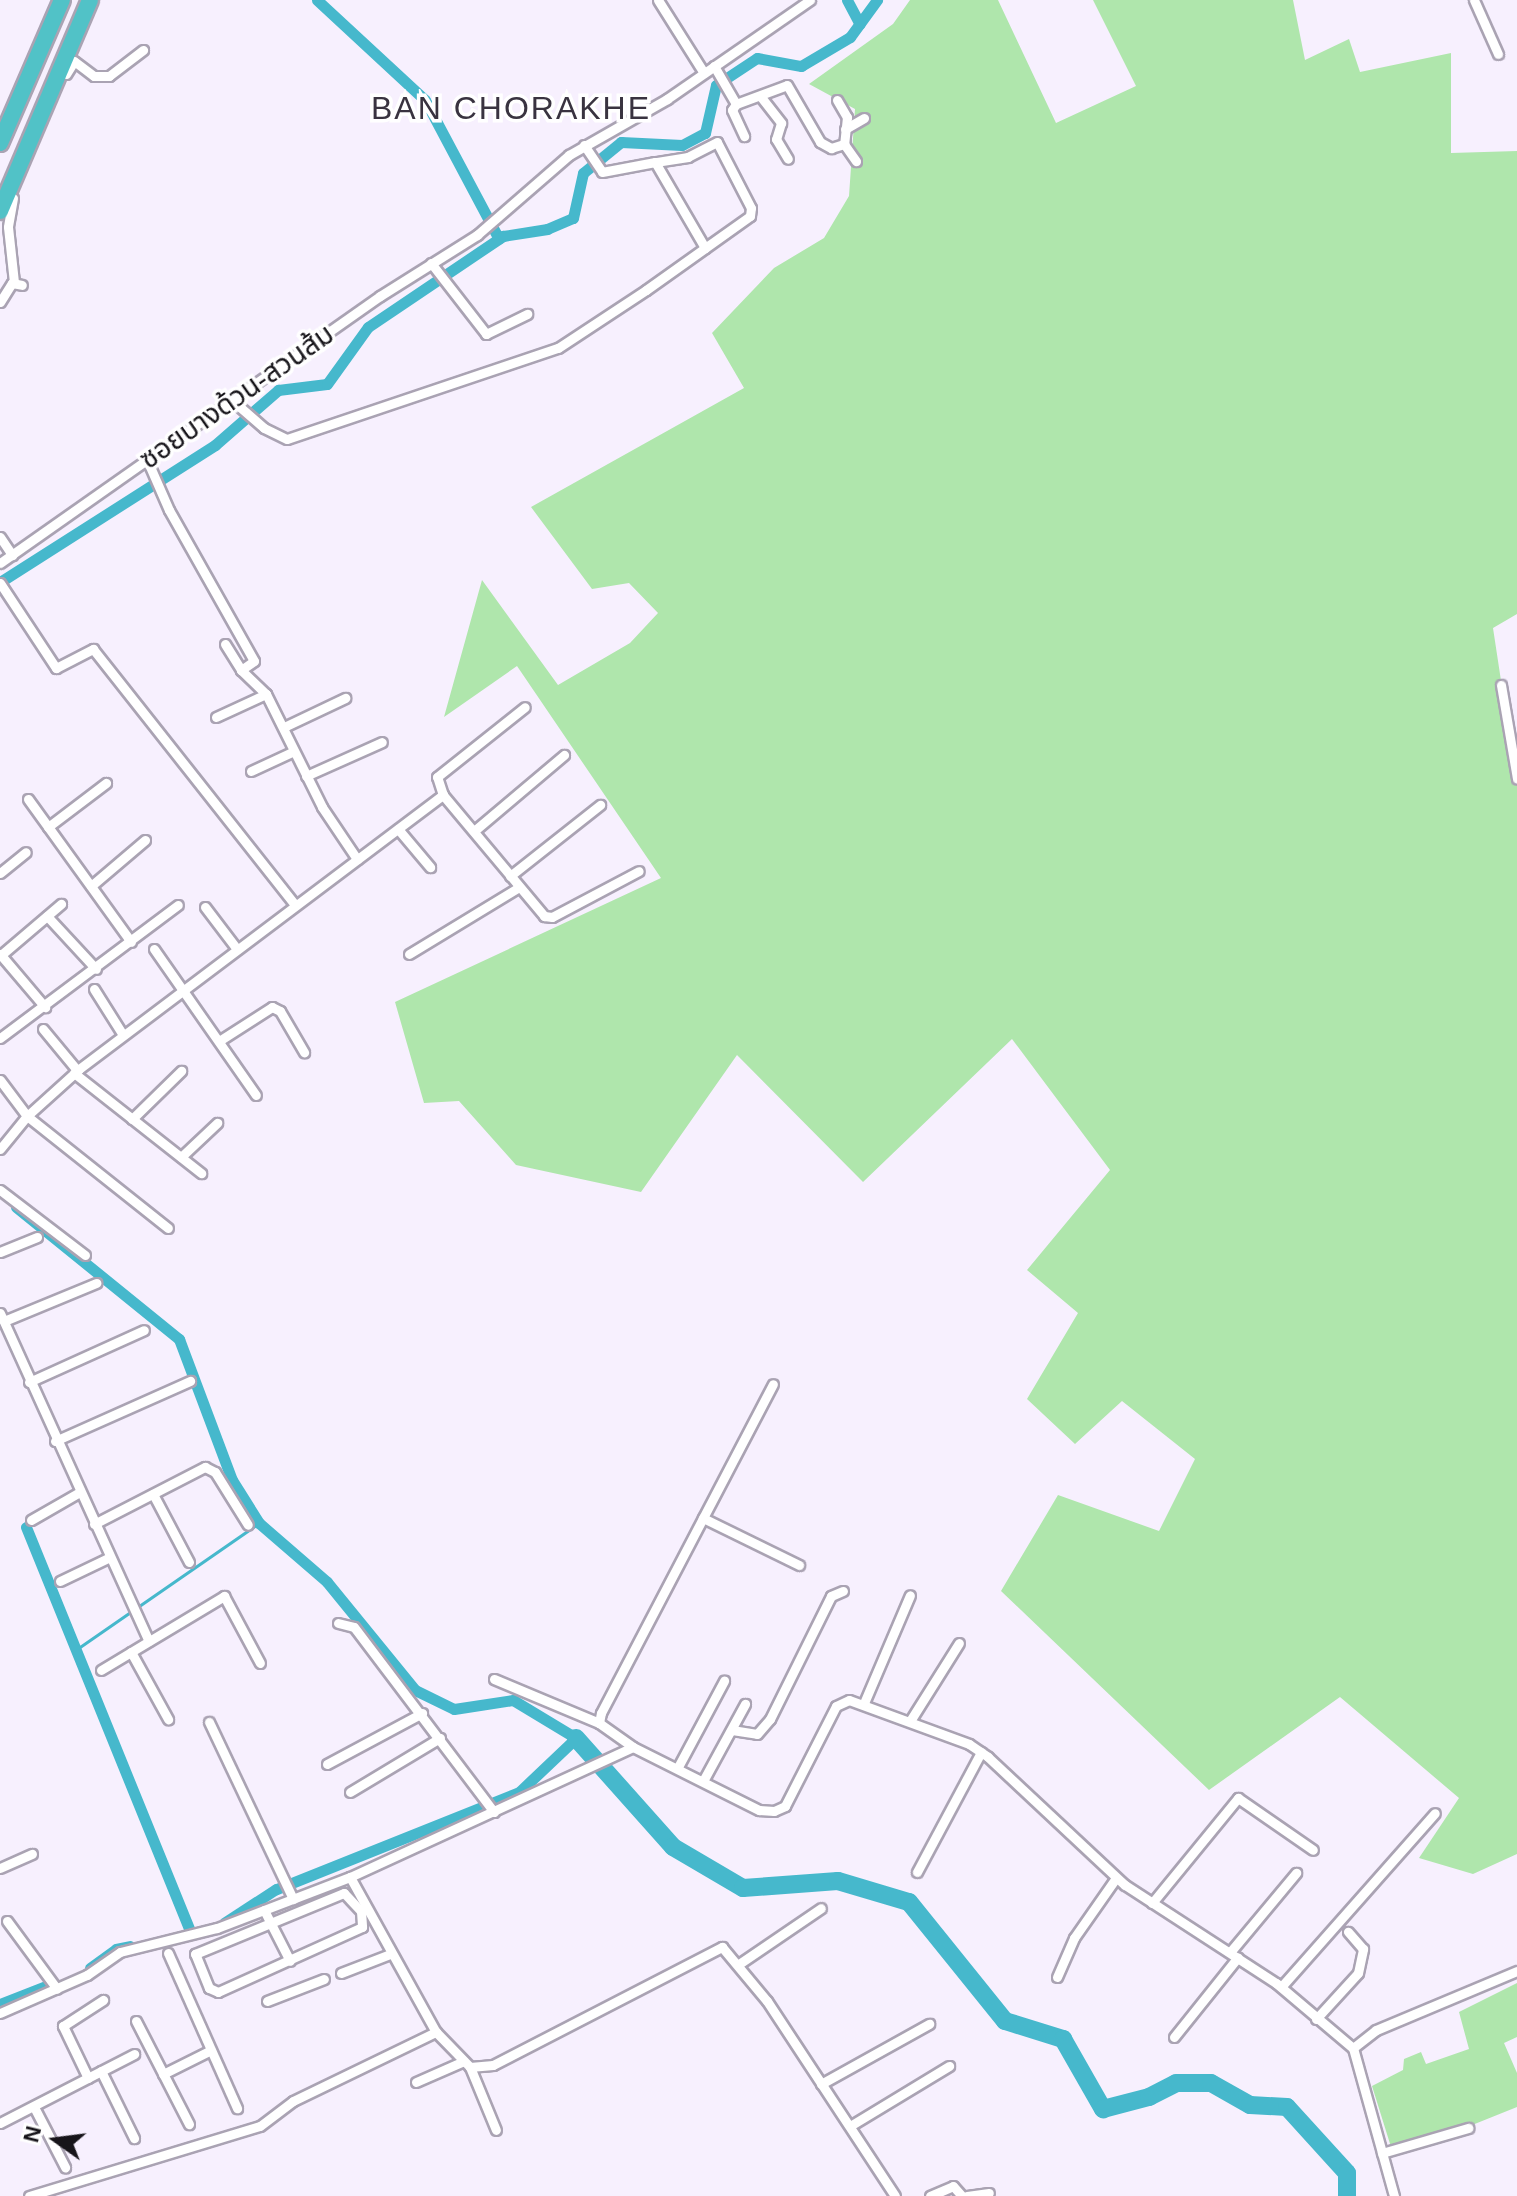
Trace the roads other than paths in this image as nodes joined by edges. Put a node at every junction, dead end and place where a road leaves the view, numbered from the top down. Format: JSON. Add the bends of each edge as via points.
{"nodes":[{"id":1,"x":62,"y":0,"type":"edge"},
{"id":2,"x":90,"y":0,"type":"edge"},
{"id":3,"x":658,"y":0,"type":"edge"},
{"id":4,"x":1474,"y":0,"type":"edge"},
{"id":5,"x":805,"y":2,"type":"edge"},
{"id":6,"x":143,"y":50,"type":"dead end"},
{"id":7,"x":1498,"y":54,"type":"dead end"},
{"id":8,"x":716,"y":70,"type":"junction"},
{"id":9,"x":704,"y":73,"type":"junction"},
{"id":10,"x":761,"y":97,"type":"junction"},
{"id":11,"x":837,"y":100,"type":"dead end"},
{"id":12,"x":736,"y":104,"type":"junction"},
{"id":13,"x":864,"y":118,"type":"dead end"},
{"id":14,"x":845,"y":129,"type":"junction"},
{"id":15,"x":744,"y":136,"type":"dead end"},
{"id":16,"x":0,"y":143,"type":"edge"},
{"id":17,"x":844,"y":144,"type":"junction"},
{"id":18,"x":586,"y":147,"type":"junction"},
{"id":19,"x":788,"y":159,"type":"dead end"},
{"id":20,"x":856,"y":161,"type":"dead end"},
{"id":21,"x":655,"y":162,"type":"junction"},
{"id":22,"x":0,"y":211,"type":"edge"},
{"id":23,"x":705,"y":248,"type":"junction"},
{"id":24,"x":434,"y":266,"type":"junction"},
{"id":25,"x":0,"y":302,"type":"edge"},
{"id":26,"x":527,"y":314,"type":"dead end"},
{"id":27,"x":235,"y":403,"type":"junction"},
{"id":28,"x":148,"y":462,"type":"junction"},
{"id":29,"x":0,"y":537,"type":"edge"},
{"id":30,"x":12,"y":555,"type":"junction"},
{"id":31,"x":0,"y":563,"type":"edge"},
{"id":32,"x":2,"y":586,"type":"edge"},
{"id":33,"x":225,"y":644,"type":"dead end"},
{"id":34,"x":241,"y":670,"type":"junction"},
{"id":35,"x":1501,"y":685,"type":"dead end"},
{"id":36,"x":266,"y":694,"type":"junction"},
{"id":37,"x":345,"y":698,"type":"dead end"},
{"id":38,"x":525,"y":707,"type":"dead end"},
{"id":39,"x":216,"y":717,"type":"dead end"},
{"id":40,"x":284,"y":727,"type":"junction"},
{"id":41,"x":382,"y":742,"type":"dead end"},
{"id":42,"x":294,"y":751,"type":"junction"},
{"id":43,"x":564,"y":755,"type":"dead end"},
{"id":44,"x":251,"y":771,"type":"dead end"},
{"id":45,"x":306,"y":776,"type":"junction"},
{"id":46,"x":1517,"y":779,"type":"edge"},
{"id":47,"x":106,"y":783,"type":"dead end"},
{"id":48,"x":442,"y":796,"type":"junction"},
{"id":49,"x":28,"y":799,"type":"dead end"},
{"id":50,"x":600,"y":805,"type":"dead end"},
{"id":51,"x":48,"y":827,"type":"junction"},
{"id":52,"x":398,"y":829,"type":"junction"},
{"id":53,"x":474,"y":831,"type":"junction"},
{"id":54,"x":145,"y":840,"type":"dead end"},
{"id":55,"x":26,"y":852,"type":"dead end"},
{"id":56,"x":357,"y":859,"type":"junction"},
{"id":57,"x":430,"y":867,"type":"dead end"},
{"id":58,"x":639,"y":871,"type":"dead end"},
{"id":59,"x":0,"y":873,"type":"edge"},
{"id":60,"x":510,"y":876,"type":"junction"},
{"id":61,"x":91,"y":886,"type":"junction"},
{"id":62,"x":519,"y":887,"type":"junction"},
{"id":63,"x":61,"y":904,"type":"dead end"},
{"id":64,"x":178,"y":905,"type":"dead end"},
{"id":65,"x":295,"y":905,"type":"junction"},
{"id":66,"x":205,"y":907,"type":"dead end"},
{"id":67,"x":47,"y":916,"type":"junction"},
{"id":68,"x":131,"y":942,"type":"junction"},
{"id":69,"x":154,"y":949,"type":"dead end"},
{"id":70,"x":237,"y":949,"type":"junction"},
{"id":71,"x":0,"y":954,"type":"edge"},
{"id":72,"x":409,"y":954,"type":"dead end"},
{"id":73,"x":96,"y":969,"type":"junction"},
{"id":74,"x":94,"y":989,"type":"dead end"},
{"id":75,"x":184,"y":990,"type":"junction"},
{"id":76,"x":45,"y":1007,"type":"junction"},
{"id":77,"x":43,"y":1029,"type":"dead end"},
{"id":78,"x":123,"y":1035,"type":"junction"},
{"id":79,"x":0,"y":1038,"type":"edge"},
{"id":80,"x":219,"y":1041,"type":"junction"},
{"id":81,"x":304,"y":1052,"type":"dead end"},
{"id":82,"x":181,"y":1071,"type":"dead end"},
{"id":83,"x":76,"y":1072,"type":"junction"},
{"id":84,"x":0,"y":1080,"type":"edge"},
{"id":85,"x":256,"y":1095,"type":"dead end"},
{"id":86,"x":27,"y":1116,"type":"junction"},
{"id":87,"x":132,"y":1119,"type":"junction"},
{"id":88,"x":217,"y":1123,"type":"dead end"},
{"id":89,"x":0,"y":1149,"type":"edge"},
{"id":90,"x":181,"y":1157,"type":"junction"},
{"id":91,"x":201,"y":1173,"type":"dead end"},
{"id":92,"x":0,"y":1190,"type":"edge"},
{"id":93,"x":168,"y":1228,"type":"dead end"},
{"id":94,"x":37,"y":1237,"type":"dead end"},
{"id":95,"x":0,"y":1252,"type":"edge"},
{"id":96,"x":85,"y":1255,"type":"dead end"},
{"id":97,"x":96,"y":1283,"type":"dead end"},
{"id":98,"x":2,"y":1317,"type":"edge"},
{"id":99,"x":144,"y":1330,"type":"dead end"},
{"id":100,"x":190,"y":1381,"type":"dead end"},
{"id":101,"x":29,"y":1382,"type":"junction"},
{"id":102,"x":773,"y":1384,"type":"dead end"},
{"id":103,"x":55,"y":1441,"type":"junction"},
{"id":104,"x":78,"y":1493,"type":"junction"},
{"id":105,"x":153,"y":1494,"type":"junction"},
{"id":106,"x":703,"y":1518,"type":"junction"},
{"id":107,"x":31,"y":1520,"type":"dead end"},
{"id":108,"x":94,"y":1524,"type":"junction"},
{"id":109,"x":248,"y":1525,"type":"dead end"},
{"id":110,"x":110,"y":1557,"type":"junction"},
{"id":111,"x":189,"y":1562,"type":"dead end"},
{"id":112,"x":799,"y":1565,"type":"dead end"},
{"id":113,"x":60,"y":1581,"type":"dead end"},
{"id":114,"x":843,"y":1591,"type":"dead end"},
{"id":115,"x":910,"y":1595,"type":"dead end"},
{"id":116,"x":338,"y":1623,"type":"dead end"},
{"id":117,"x":149,"y":1641,"type":"junction"},
{"id":118,"x":959,"y":1643,"type":"dead end"},
{"id":119,"x":131,"y":1652,"type":"junction"},
{"id":120,"x":260,"y":1663,"type":"dead end"},
{"id":121,"x":101,"y":1670,"type":"dead end"},
{"id":122,"x":494,"y":1679,"type":"dead end"},
{"id":123,"x":724,"y":1681,"type":"dead end"},
{"id":124,"x":864,"y":1703,"type":"junction"},
{"id":125,"x":745,"y":1704,"type":"dead end"},
{"id":126,"x":422,"y":1713,"type":"junction"},
{"id":127,"x":168,"y":1719,"type":"dead end"},
{"id":128,"x":910,"y":1721,"type":"junction"},
{"id":129,"x":209,"y":1722,"type":"dead end"},
{"id":130,"x":599,"y":1723,"type":"junction"},
{"id":131,"x":732,"y":1730,"type":"junction"},
{"id":132,"x":440,"y":1738,"type":"junction"},
{"id":133,"x":633,"y":1747,"type":"junction"},
{"id":134,"x":981,"y":1752,"type":"junction"},
{"id":135,"x":327,"y":1764,"type":"dead end"},
{"id":136,"x":678,"y":1767,"type":"junction"},
{"id":137,"x":703,"y":1781,"type":"junction"},
{"id":138,"x":350,"y":1792,"type":"dead end"},
{"id":139,"x":489,"y":1805,"type":"junction"},
{"id":140,"x":1435,"y":1813,"type":"dead end"},
{"id":141,"x":1313,"y":1850,"type":"dead end"},
{"id":142,"x":32,"y":1854,"type":"dead end"},
{"id":143,"x":0,"y":1868,"type":"edge"},
{"id":144,"x":917,"y":1872,"type":"dead end"},
{"id":145,"x":1296,"y":1873,"type":"dead end"},
{"id":146,"x":350,"y":1877,"type":"junction"},
{"id":147,"x":1116,"y":1878,"type":"junction"},
{"id":148,"x":291,"y":1894,"type":"junction"},
{"id":149,"x":1152,"y":1903,"type":"junction"},
{"id":150,"x":821,"y":1908,"type":"dead end"},
{"id":151,"x":264,"y":1910,"type":"junction"},
{"id":152,"x":7,"y":1921,"type":"dead end"},
{"id":153,"x":272,"y":1923,"type":"junction"},
{"id":154,"x":1348,"y":1932,"type":"dead end"},
{"id":155,"x":164,"y":1947,"type":"junction"},
{"id":156,"x":390,"y":1954,"type":"junction"},
{"id":157,"x":1234,"y":1954,"type":"junction"},
{"id":158,"x":290,"y":1961,"type":"junction"},
{"id":159,"x":739,"y":1964,"type":"junction"},
{"id":160,"x":1517,"y":1971,"type":"edge"},
{"id":161,"x":341,"y":1973,"type":"dead end"},
{"id":162,"x":1057,"y":1977,"type":"dead end"},
{"id":163,"x":324,"y":1979,"type":"dead end"},
{"id":164,"x":1281,"y":1987,"type":"junction"},
{"id":165,"x":57,"y":1989,"type":"junction"},
{"id":166,"x":103,"y":2000,"type":"dead end"},
{"id":167,"x":267,"y":2001,"type":"dead end"},
{"id":168,"x":0,"y":2013,"type":"edge"},
{"id":169,"x":1316,"y":2019,"type":"junction"},
{"id":170,"x":136,"y":2021,"type":"dead end"},
{"id":171,"x":929,"y":2024,"type":"dead end"},
{"id":172,"x":436,"y":2032,"type":"junction"},
{"id":173,"x":1174,"y":2037,"type":"dead end"},
{"id":174,"x":1353,"y":2048,"type":"junction"},
{"id":175,"x":209,"y":2051,"type":"junction"},
{"id":176,"x":134,"y":2054,"type":"dead end"},
{"id":177,"x":467,"y":2064,"type":"junction"},
{"id":178,"x":949,"y":2066,"type":"dead end"},
{"id":179,"x":101,"y":2071,"type":"junction"},
{"id":180,"x":163,"y":2074,"type":"junction"},
{"id":181,"x":88,"y":2078,"type":"junction"},
{"id":182,"x":416,"y":2082,"type":"dead end"},
{"id":183,"x":821,"y":2084,"type":"junction"},
{"id":184,"x":34,"y":2107,"type":"junction"},
{"id":185,"x":237,"y":2108,"type":"dead end"},
{"id":186,"x":1,"y":2121,"type":"edge"},
{"id":187,"x":189,"y":2124,"type":"dead end"},
{"id":188,"x":850,"y":2126,"type":"junction"},
{"id":189,"x":1468,"y":2128,"type":"dead end"},
{"id":190,"x":496,"y":2130,"type":"dead end"},
{"id":191,"x":134,"y":2138,"type":"dead end"},
{"id":192,"x":1382,"y":2153,"type":"junction"},
{"id":193,"x":65,"y":2167,"type":"dead end"},
{"id":194,"x":989,"y":2193,"type":"dead end"},
{"id":195,"x":29,"y":2196,"type":"edge"},
{"id":196,"x":895,"y":2196,"type":"edge"},
{"id":197,"x":930,"y":2196,"type":"edge"},
{"id":198,"x":965,"y":2196,"type":"edge"},
{"id":199,"x":1394,"y":2196,"type":"edge"}],
"edges":[{"from":1,"to":16,"type":"highway"},
{"from":2,"to":22,"type":"highway"},
{"from":3,"to":9,"type":"street"},
{"from":4,"to":7,"type":"street"},
{"from":5,"to":8,"type":"street","name":"ซอยบางด้วน-สวนส้ม"},
{"from":6,"to":25,"type":"street","via":[[101,78],[81,62],[71,64],[12,202],[8,227],[18,283]]},
{"from":8,"to":9,"type":"street","name":"ซอยบางด้วน-สวนส้ม"},
{"from":8,"to":12,"type":"street"},
{"from":9,"to":18,"type":"street","name":"ซอยบางด้วน-สวนส้ม"},
{"from":10,"to":12,"type":"street"},
{"from":10,"to":17,"type":"street","via":[[787,85],[820,142],[831,148]]},
{"from":10,"to":19,"type":"street","via":[[781,123],[776,139]]},
{"from":11,"to":14,"type":"street","via":[[847,117]]},
{"from":12,"to":15,"type":"street","via":[[732,110]]},
{"from":13,"to":14,"type":"street"},
{"from":14,"to":17,"type":"street"},
{"from":17,"to":20,"type":"street"},
{"from":18,"to":21,"type":"street","via":[[600,170]]},
{"from":18,"to":24,"type":"street","name":"ซอยบางด้วน-สวนส้ม"},
{"from":21,"to":23,"type":"street"},
{"from":21,"to":23,"type":"street","via":[[688,157],[717,142],[722,145],[752,212]]},
{"from":23,"to":27,"type":"street","via":[[558,348],[287,439]]},
{"from":24,"to":26,"type":"street","via":[[486,334]]},
{"from":24,"to":27,"type":"street","name":"ซอยบางด้วน-สวนส้ม"},
{"from":27,"to":28,"type":"street","name":"ซอยบางด้วน-สวนส้ม"},
{"from":28,"to":30,"type":"street","name":"ซอยบางด้วน-สวนส้ม"},
{"from":28,"to":34,"type":"street","via":[[254,661]]},
{"from":29,"to":30,"type":"street"},
{"from":30,"to":31,"type":"street","name":"ซอยบางด้วน-สวนส้ม"},
{"from":32,"to":65,"type":"street","via":[[56,668],[93,649]]},
{"from":33,"to":34,"type":"street"},
{"from":34,"to":36,"type":"street"},
{"from":35,"to":46,"type":"street"},
{"from":36,"to":39,"type":"street"},
{"from":36,"to":40,"type":"street"},
{"from":37,"to":40,"type":"street"},
{"from":38,"to":48,"type":"street","via":[[437,777]]},
{"from":40,"to":42,"type":"street"},
{"from":41,"to":45,"type":"street"},
{"from":42,"to":44,"type":"street"},
{"from":42,"to":45,"type":"street"},
{"from":43,"to":53,"type":"street"},
{"from":45,"to":56,"type":"street"},
{"from":47,"to":51,"type":"street"},
{"from":48,"to":52,"type":"street"},
{"from":48,"to":53,"type":"street"},
{"from":49,"to":51,"type":"street"},
{"from":50,"to":60,"type":"street"},
{"from":51,"to":61,"type":"street"},
{"from":52,"to":56,"type":"street"},
{"from":52,"to":57,"type":"street"},
{"from":53,"to":60,"type":"street"},
{"from":54,"to":61,"type":"street"},
{"from":55,"to":59,"type":"street"},
{"from":56,"to":65,"type":"street"},
{"from":58,"to":62,"type":"street","via":[[549,918]]},
{"from":60,"to":62,"type":"street"},
{"from":61,"to":68,"type":"street"},
{"from":62,"to":72,"type":"street"},
{"from":63,"to":67,"type":"street"},
{"from":64,"to":68,"type":"street"},
{"from":65,"to":70,"type":"street"},
{"from":66,"to":70,"type":"street"},
{"from":67,"to":71,"type":"street"},
{"from":67,"to":73,"type":"street"},
{"from":68,"to":73,"type":"street"},
{"from":69,"to":75,"type":"street"},
{"from":70,"to":75,"type":"street"},
{"from":71,"to":76,"type":"street"},
{"from":73,"to":76,"type":"street"},
{"from":74,"to":78,"type":"street"},
{"from":75,"to":78,"type":"street"},
{"from":75,"to":80,"type":"street"},
{"from":76,"to":79,"type":"street"},
{"from":77,"to":83,"type":"street"},
{"from":78,"to":83,"type":"street"},
{"from":80,"to":81,"type":"street","via":[[272,1007],[280,1011]]},
{"from":80,"to":85,"type":"street"},
{"from":82,"to":87,"type":"street"},
{"from":83,"to":86,"type":"street"},
{"from":83,"to":87,"type":"street"},
{"from":84,"to":86,"type":"street"},
{"from":86,"to":89,"type":"street"},
{"from":86,"to":93,"type":"street"},
{"from":87,"to":90,"type":"street"},
{"from":88,"to":90,"type":"street"},
{"from":90,"to":91,"type":"street"},
{"from":92,"to":96,"type":"street"},
{"from":94,"to":95,"type":"street"},
{"from":97,"to":98,"type":"street"},
{"from":98,"to":101,"type":"street"},
{"from":99,"to":101,"type":"street"},
{"from":100,"to":103,"type":"street"},
{"from":101,"to":103,"type":"street"},
{"from":102,"to":106,"type":"street"},
{"from":103,"to":104,"type":"street"},
{"from":104,"to":107,"type":"street"},
{"from":104,"to":108,"type":"street"},
{"from":105,"to":108,"type":"street"},
{"from":105,"to":109,"type":"street","via":[[208,1468]]},
{"from":105,"to":111,"type":"street"},
{"from":106,"to":112,"type":"street"},
{"from":106,"to":130,"type":"street"},
{"from":108,"to":110,"type":"street"},
{"from":110,"to":113,"type":"street"},
{"from":110,"to":117,"type":"street"},
{"from":114,"to":131,"type":"street","via":[[831,1596],[770,1719],[757,1734]]},
{"from":115,"to":124,"type":"street"},
{"from":116,"to":126,"type":"street","via":[[354,1627]]},
{"from":117,"to":119,"type":"street"},
{"from":117,"to":120,"type":"street","via":[[224,1596]]},
{"from":118,"to":128,"type":"street"},
{"from":119,"to":121,"type":"street"},
{"from":119,"to":127,"type":"street"},
{"from":122,"to":130,"type":"street"},
{"from":123,"to":136,"type":"street"},
{"from":124,"to":128,"type":"street"},
{"from":124,"to":137,"type":"street","via":[[849,1700],[836,1706],[785,1806],[759,1810]]},
{"from":125,"to":131,"type":"street"},
{"from":126,"to":132,"type":"street"},
{"from":126,"to":135,"type":"street"},
{"from":128,"to":134,"type":"street"},
{"from":129,"to":148,"type":"street"},
{"from":130,"to":133,"type":"street"},
{"from":131,"to":137,"type":"street"},
{"from":132,"to":138,"type":"street"},
{"from":132,"to":139,"type":"street"},
{"from":133,"to":136,"type":"street"},
{"from":133,"to":139,"type":"street"},
{"from":134,"to":144,"type":"street"},
{"from":134,"to":147,"type":"street"},
{"from":136,"to":137,"type":"street"},
{"from":139,"to":146,"type":"street"},
{"from":140,"to":164,"type":"street"},
{"from":141,"to":149,"type":"street","via":[[1240,1797]]},
{"from":142,"to":143,"type":"street"},
{"from":145,"to":157,"type":"street"},
{"from":146,"to":148,"type":"street"},
{"from":146,"to":156,"type":"street"},
{"from":147,"to":149,"type":"street"},
{"from":147,"to":162,"type":"street","via":[[1074,1938]]},
{"from":148,"to":151,"type":"street"},
{"from":149,"to":157,"type":"street"},
{"from":150,"to":159,"type":"street"},
{"from":151,"to":153,"type":"street"},
{"from":151,"to":155,"type":"street"},
{"from":152,"to":165,"type":"street"},
{"from":153,"to":158,"type":"street"},
{"from":153,"to":158,"type":"street","via":[[344,1893],[361,1911],[362,1927]]},
{"from":153,"to":158,"type":"street","via":[[195,1954],[194,1959],[209,1988],[218,1992]]},
{"from":154,"to":169,"type":"street","via":[[1363,1949],[1358,1973]]},
{"from":155,"to":165,"type":"street","via":[[120,1952]]},
{"from":155,"to":175,"type":"street"},
{"from":156,"to":161,"type":"street"},
{"from":156,"to":172,"type":"street"},
{"from":157,"to":164,"type":"street"},
{"from":157,"to":173,"type":"street"},
{"from":159,"to":177,"type":"street","via":[[717,1947],[493,2065]]},
{"from":159,"to":183,"type":"street"},
{"from":160,"to":174,"type":"street","via":[[1376,2030]]},
{"from":163,"to":167,"type":"street"},
{"from":164,"to":169,"type":"street"},
{"from":165,"to":168,"type":"street"},
{"from":166,"to":181,"type":"street","via":[[63,2026]]},
{"from":169,"to":174,"type":"street"},
{"from":170,"to":180,"type":"street"},
{"from":171,"to":183,"type":"street"},
{"from":172,"to":177,"type":"street"},
{"from":172,"to":195,"type":"street","via":[[293,2101],[260,2126]]},
{"from":174,"to":192,"type":"street"},
{"from":175,"to":180,"type":"street"},
{"from":175,"to":185,"type":"street"},
{"from":176,"to":179,"type":"street"},
{"from":177,"to":182,"type":"street"},
{"from":177,"to":190,"type":"street"},
{"from":178,"to":188,"type":"street"},
{"from":179,"to":181,"type":"street"},
{"from":179,"to":191,"type":"street"},
{"from":180,"to":187,"type":"street"},
{"from":181,"to":184,"type":"street"},
{"from":183,"to":188,"type":"street"},
{"from":184,"to":186,"type":"street"},
{"from":184,"to":193,"type":"street"},
{"from":188,"to":196,"type":"street"},
{"from":189,"to":192,"type":"street","via":[[1403,2152],[1395,2148]]},
{"from":192,"to":199,"type":"street"},
{"from":194,"to":198,"type":"street"},
{"from":197,"to":198,"type":"street","via":[[953,2186]]}]}
